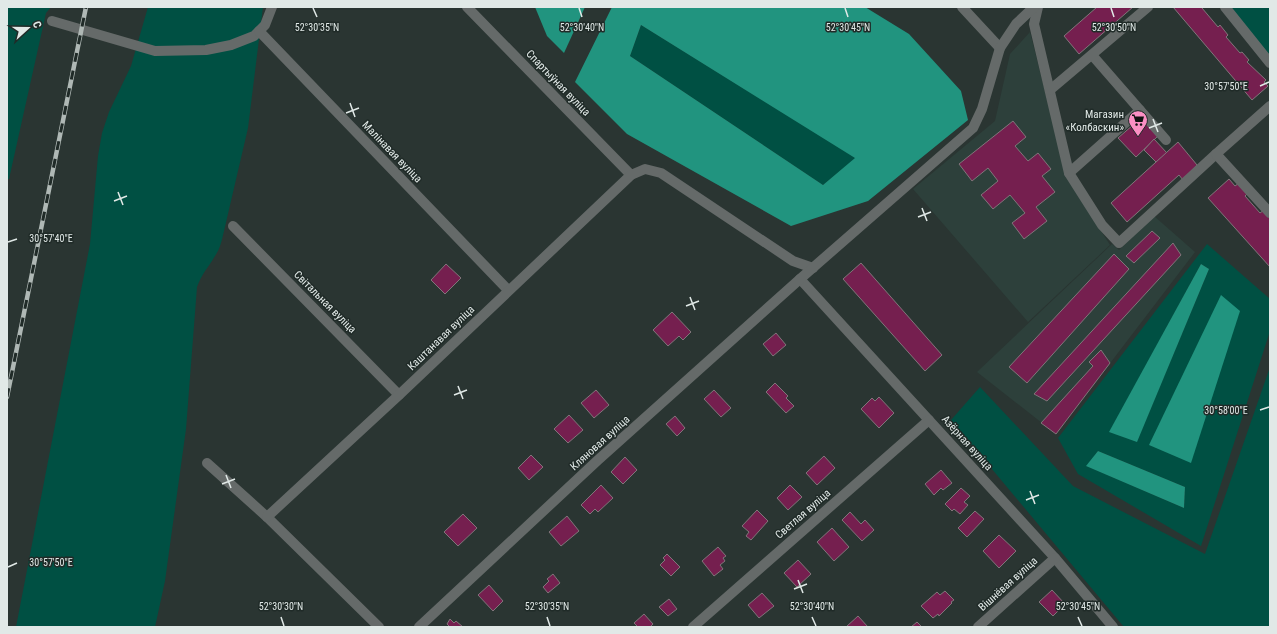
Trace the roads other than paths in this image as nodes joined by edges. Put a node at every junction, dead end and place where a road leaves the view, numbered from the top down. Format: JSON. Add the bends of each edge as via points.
{"nodes":[{"id":1,"x":272,"y":7,"type":"edge"},
{"id":2,"x":467,"y":7,"type":"edge"},
{"id":3,"x":962,"y":7,"type":"edge"},
{"id":4,"x":1034,"y":7,"type":"edge"},
{"id":5,"x":1038,"y":7,"type":"edge"},
{"id":6,"x":1148,"y":7,"type":"edge"},
{"id":7,"x":1225,"y":7,"type":"edge"},
{"id":8,"x":52,"y":21,"type":"dead end"},
{"id":9,"x":259,"y":31,"type":"junction"},
{"id":10,"x":1000,"y":48,"type":"junction"},
{"id":11,"x":1092,"y":55,"type":"junction"},
{"id":12,"x":1270,"y":63,"type":"edge"},
{"id":13,"x":1050,"y":90,"type":"junction"},
{"id":14,"x":1270,"y":106,"type":"edge"},
{"id":15,"x":1140,"y":110,"type":"junction"},
{"id":16,"x":1166,"y":140,"type":"dead end"},
{"id":17,"x":1216,"y":154,"type":"junction"},
{"id":18,"x":1069,"y":174,"type":"junction"},
{"id":19,"x":631,"y":175,"type":"junction"},
{"id":20,"x":1270,"y":213,"type":"edge"},
{"id":21,"x":232,"y":226,"type":"dead end"},
{"id":22,"x":812,"y":268,"type":"junction"},
{"id":23,"x":800,"y":279,"type":"junction"},
{"id":24,"x":508,"y":290,"type":"junction"},
{"id":25,"x":400,"y":395,"type":"junction"},
{"id":26,"x":929,"y":420,"type":"junction"},
{"id":27,"x":207,"y":463,"type":"dead end"},
{"id":28,"x":267,"y":517,"type":"junction"},
{"id":29,"x":1055,"y":558,"type":"junction"},
{"id":30,"x":379,"y":627,"type":"edge"},
{"id":31,"x":419,"y":627,"type":"edge"},
{"id":32,"x":693,"y":627,"type":"edge"},
{"id":33,"x":978,"y":627,"type":"edge"},
{"id":34,"x":1113,"y":627,"type":"edge"}],
"edges":[{"from":1,"to":9,"type":"street","via":[[265,25]]},
{"from":2,"to":19,"type":"street","name":"Спартыўная вуліца"},
{"from":3,"to":10,"type":"street"},
{"from":4,"to":10,"type":"street","name":"Кляновая вуліца","via":[[1016,24]]},
{"from":5,"to":13,"type":"street","via":[[1034,24]]},
{"from":6,"to":11,"type":"street"},
{"from":7,"to":12,"type":"street"},
{"from":8,"to":9,"type":"street","via":[[155,51],[206,50],[231,45],[254,36]]},
{"from":9,"to":24,"type":"street","name":"Малінавая вуліца"},
{"from":10,"to":22,"type":"street","name":"Кляновая вуліца","via":[[982,109],[972,128]]},
{"from":11,"to":13,"type":"street"},
{"from":11,"to":15,"type":"street"},
{"from":13,"to":18,"type":"street"},
{"from":14,"to":17,"type":"street"},
{"from":15,"to":16,"type":"street"},
{"from":15,"to":18,"type":"street"},
{"from":17,"to":18,"type":"street","via":[[1119,243],[1102,225]]},
{"from":17,"to":20,"type":"street"},
{"from":19,"to":22,"type":"street","via":[[645,169],[661,173],[793,262]]},
{"from":19,"to":24,"type":"street","name":"Каштанавая вуліца"},
{"from":21,"to":25,"type":"street","name":"Світальная вуліца"},
{"from":22,"to":23,"type":"street","name":"Кляновая вуліца"},
{"from":23,"to":26,"type":"street","name":"Азёрная вуліца"},
{"from":23,"to":31,"type":"street","name":"Кляновая вуліца","via":[[598,460]]},
{"from":24,"to":25,"type":"street","name":"Каштанавая вуліца"},
{"from":25,"to":28,"type":"street","name":"Каштанавая вуліца"},
{"from":26,"to":29,"type":"street","name":"Азёрная вуліца"},
{"from":26,"to":32,"type":"street","name":"Светлая вуліца"},
{"from":27,"to":28,"type":"street"},
{"from":28,"to":30,"type":"street"},
{"from":29,"to":33,"type":"street","name":"Вішнёвая вуліца"},
{"from":29,"to":34,"type":"street","name":"Азёрная вуліца"}]}
